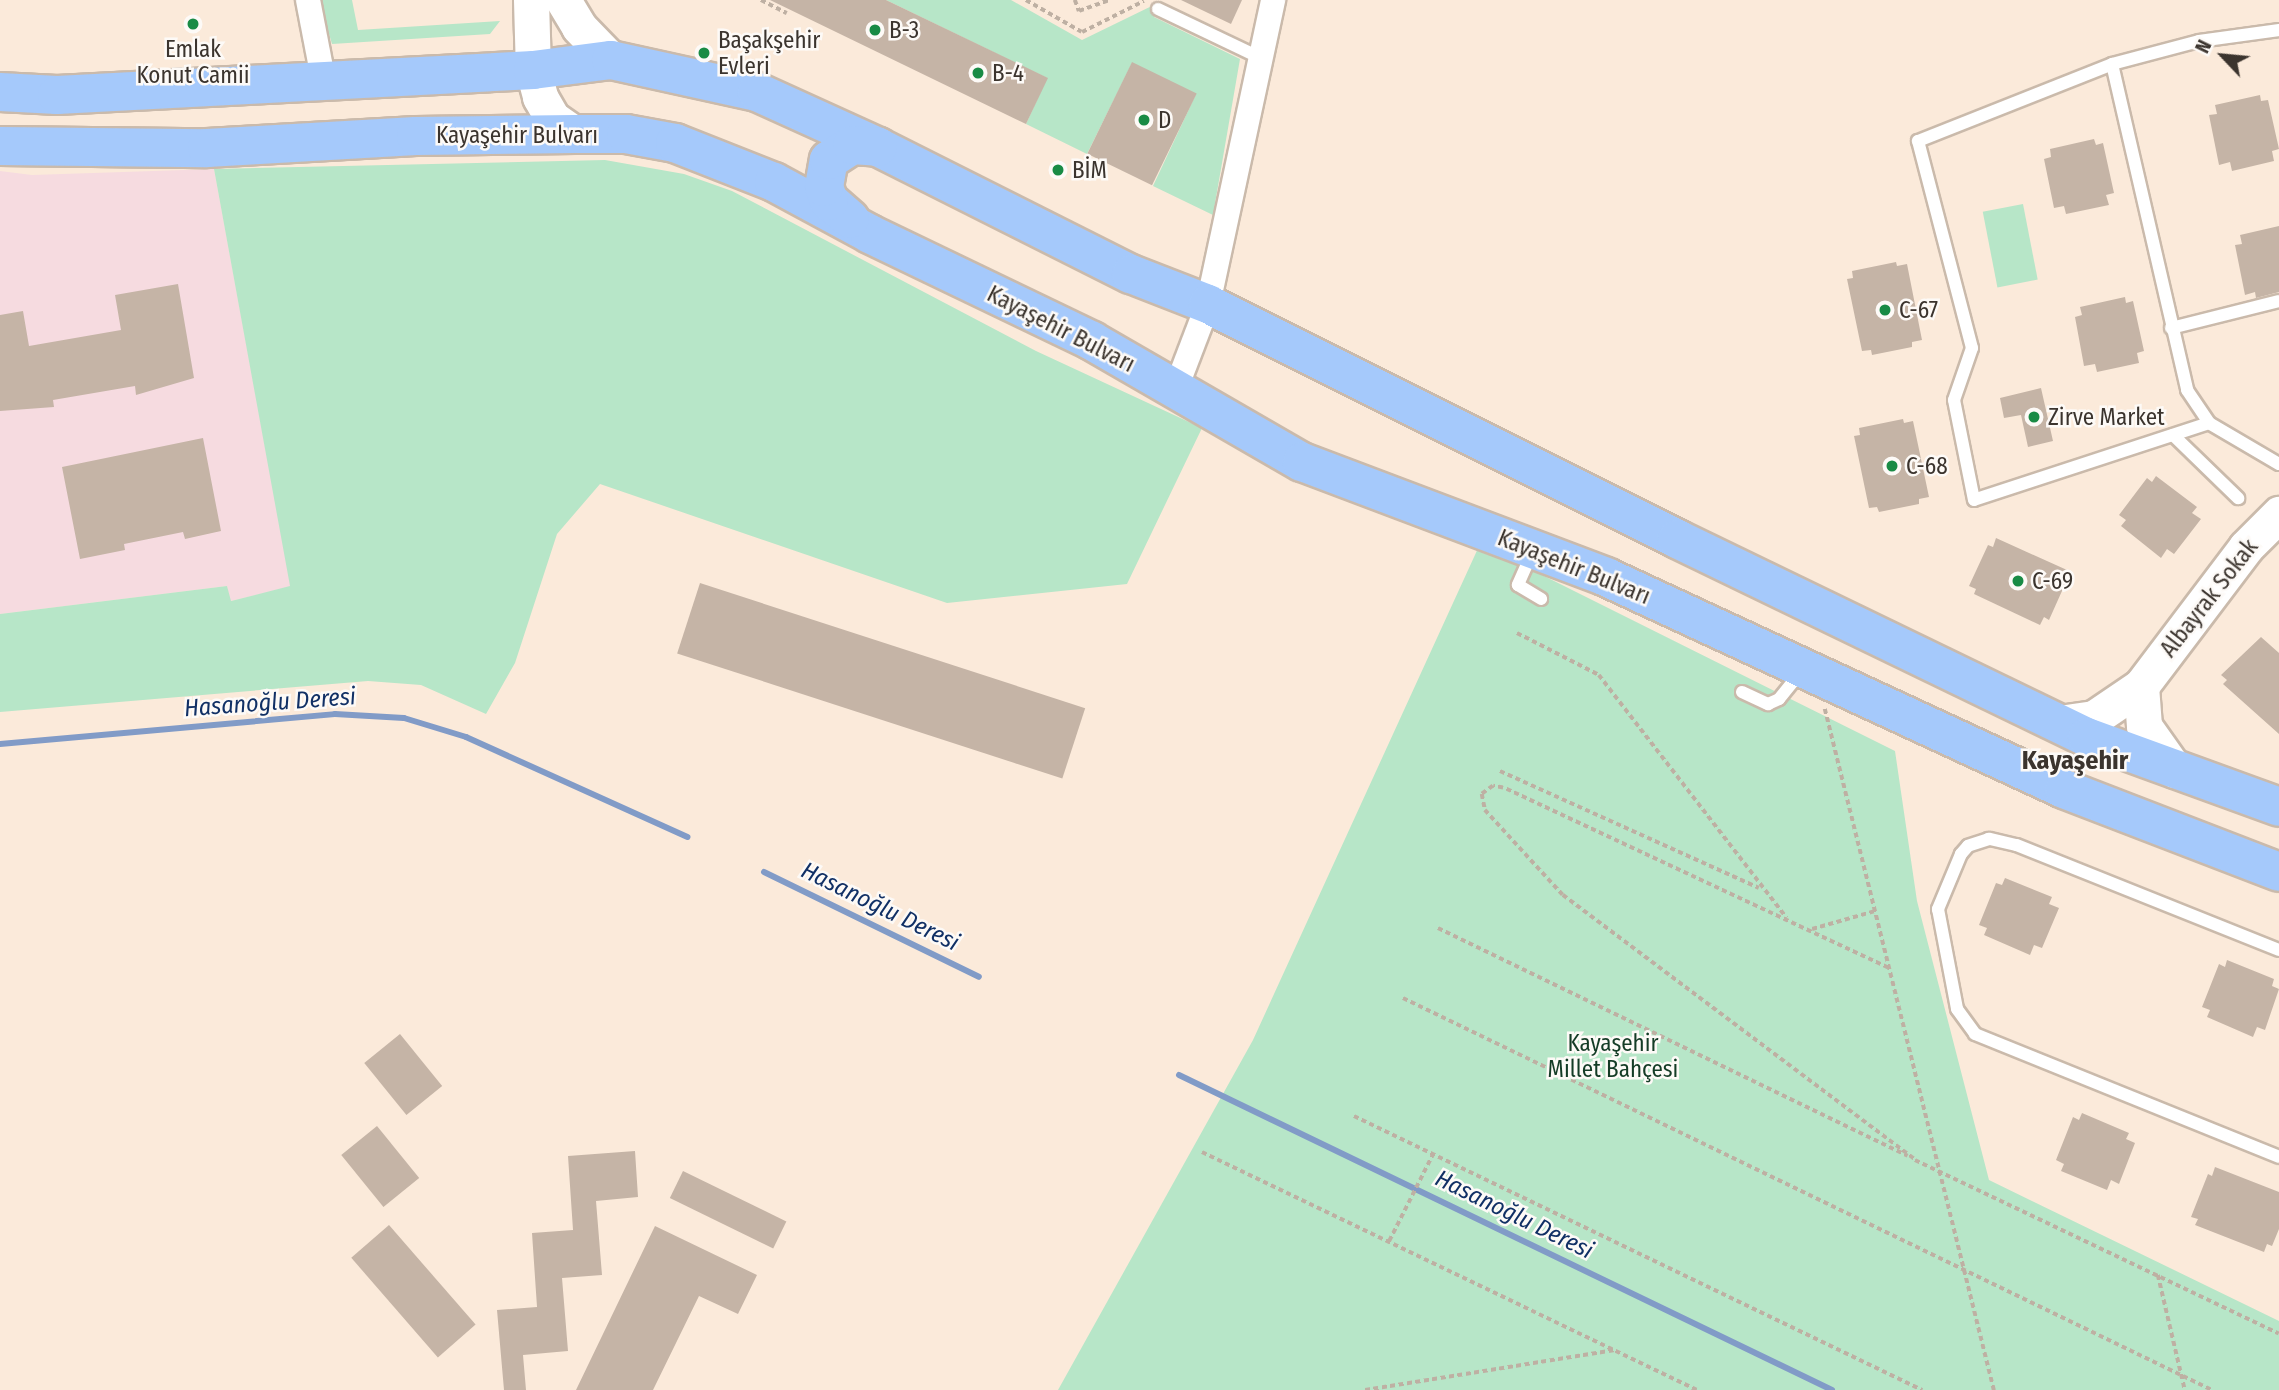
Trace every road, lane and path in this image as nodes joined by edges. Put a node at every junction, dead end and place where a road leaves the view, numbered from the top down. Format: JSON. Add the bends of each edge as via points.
{"nodes":[{"id":1,"x":309,"y":0,"type":"edge"},
{"id":2,"x":531,"y":0,"type":"edge"},
{"id":3,"x":563,"y":0,"type":"edge"},
{"id":4,"x":761,"y":0,"type":"edge"},
{"id":5,"x":1026,"y":0,"type":"edge"},
{"id":6,"x":1075,"y":0,"type":"edge"},
{"id":7,"x":1109,"y":0,"type":"edge"},
{"id":8,"x":1146,"y":0,"type":"edge"},
{"id":9,"x":1273,"y":0,"type":"edge"},
{"id":10,"x":1158,"y":9,"type":"dead end"},
{"id":11,"x":787,"y":13,"type":"dead end"},
{"id":12,"x":2279,"y":30,"type":"edge"},
{"id":13,"x":611,"y":60,"type":"junction"},
{"id":14,"x":1263,"y":60,"type":"junction"},
{"id":15,"x":2112,"y":64,"type":"junction"},
{"id":16,"x":533,"y":70,"type":"junction"},
{"id":17,"x":323,"y":78,"type":"junction"},
{"id":18,"x":0,"y":92,"type":"edge"},
{"id":19,"x":576,"y":134,"type":"junction"},
{"id":20,"x":0,"y":146,"type":"edge"},
{"id":21,"x":878,"y":147,"type":"junction"},
{"id":22,"x":870,"y":234,"type":"junction"},
{"id":23,"x":2279,"y":302,"type":"edge"},
{"id":24,"x":1208,"y":304,"type":"junction"},
{"id":25,"x":2171,"y":328,"type":"junction"},
{"id":26,"x":1176,"y":388,"type":"junction"},
{"id":27,"x":2209,"y":423,"type":"junction"},
{"id":28,"x":2173,"y":435,"type":"junction"},
{"id":29,"x":2279,"y":464,"type":"edge"},
{"id":30,"x":2238,"y":498,"type":"dead end"},
{"id":31,"x":2279,"y":514,"type":"edge"},
{"id":32,"x":1533,"y":549,"type":"junction"},
{"id":33,"x":1541,"y":599,"type":"dead end"},
{"id":34,"x":1517,"y":633,"type":"dead end"},
{"id":35,"x":1811,"y":672,"type":"junction"},
{"id":36,"x":2141,"y":686,"type":"junction"},
{"id":37,"x":1742,"y":692,"type":"dead end"},
{"id":38,"x":2050,"y":719,"type":"junction"},
{"id":39,"x":2015,"y":768,"type":"junction"},
{"id":40,"x":2175,"y":770,"type":"junction"},
{"id":41,"x":1500,"y":771,"type":"dead end"},
{"id":42,"x":2279,"y":807,"type":"edge"},
{"id":43,"x":2279,"y":872,"type":"edge"},
{"id":44,"x":1763,"y":889,"type":"junction"},
{"id":45,"x":1875,"y":911,"type":"junction"},
{"id":46,"x":1789,"y":920,"type":"junction"},
{"id":47,"x":1438,"y":928,"type":"dead end"},
{"id":48,"x":1810,"y":930,"type":"junction"},
{"id":49,"x":2279,"y":950,"type":"edge"},
{"id":50,"x":1888,"y":968,"type":"junction"},
{"id":51,"x":1403,"y":998,"type":"dead end"},
{"id":52,"x":1354,"y":1116,"type":"dead end"},
{"id":53,"x":1202,"y":1152,"type":"dead end"},
{"id":54,"x":1433,"y":1154,"type":"junction"},
{"id":55,"x":2279,"y":1157,"type":"edge"},
{"id":56,"x":1916,"y":1160,"type":"junction"},
{"id":57,"x":1936,"y":1170,"type":"junction"},
{"id":58,"x":1390,"y":1241,"type":"junction"},
{"id":59,"x":1962,"y":1266,"type":"junction"},
{"id":60,"x":2158,"y":1275,"type":"junction"},
{"id":61,"x":2279,"y":1334,"type":"edge"},
{"id":62,"x":1615,"y":1350,"type":"junction"},
{"id":63,"x":2180,"y":1374,"type":"junction"},
{"id":64,"x":1365,"y":1390,"type":"edge"},
{"id":65,"x":1697,"y":1390,"type":"edge"},
{"id":66,"x":1922,"y":1390,"type":"edge"},
{"id":67,"x":1994,"y":1390,"type":"edge"},
{"id":68,"x":2185,"y":1390,"type":"edge"},
{"id":69,"x":2212,"y":1390,"type":"edge"}],
"edges":[{"from":1,"to":17,"type":"street"},
{"from":2,"to":16,"type":"street"},
{"from":3,"to":13,"type":"street","via":[[579,27]]},
{"from":4,"to":11,"type":"path"},
{"from":5,"to":8,"type":"path","via":[[1082,32]]},
{"from":6,"to":7,"type":"path","via":[[1079,12]]},
{"from":9,"to":14,"type":"street"},
{"from":10,"to":14,"type":"lane"},
{"from":12,"to":15,"type":"lane","via":[[2199,41]]},
{"from":13,"to":16,"type":"main road"},
{"from":13,"to":21,"type":"main road","via":[[757,92]]},
{"from":14,"to":24,"type":"street"},
{"from":15,"to":25,"type":"lane"},
{"from":15,"to":28,"type":"lane","via":[[1918,142],[1972,348],[1954,400],[1975,500]]},
{"from":16,"to":17,"type":"main road"},
{"from":16,"to":19,"type":"street","via":[[552,118]]},
{"from":17,"to":18,"type":"main road","via":[[57,95]]},
{"from":19,"to":20,"type":"main road","name":"Kayaşehir Bulvarı","via":[[416,136],[207,148]]},
{"from":19,"to":22,"type":"main road","name":"Kayaşehir Bulvarı","via":[[626,134],[711,155],[774,182]]},
{"from":21,"to":22,"type":"main road","via":[[852,145],[835,154],[823,176],[829,201]]},
{"from":21,"to":24,"type":"main road","via":[[1131,274]]},
{"from":22,"to":26,"type":"main road","name":"Kayaşehir Bulvarı","via":[[1092,341]]},
{"from":23,"to":25,"type":"lane"},
{"from":24,"to":26,"type":"street"},
{"from":24,"to":38,"type":"main road","via":[[1676,539]]},
{"from":25,"to":27,"type":"lane","via":[[2187,390]]},
{"from":26,"to":32,"type":"main road","name":"Kayaşehir Bulvarı","via":[[1302,462]]},
{"from":27,"to":28,"type":"lane"},
{"from":27,"to":29,"type":"lane"},
{"from":28,"to":30,"type":"lane"},
{"from":31,"to":36,"type":"street","name":"Albayrak Sokak","via":[[2246,547]]},
{"from":32,"to":33,"type":"lane","via":[[1518,584]]},
{"from":32,"to":35,"type":"main road","name":"Kayaşehir Bulvarı","via":[[1606,577]]},
{"from":34,"to":44,"type":"path","via":[[1599,675]]},
{"from":35,"to":37,"type":"lane","via":[[1768,704]]},
{"from":35,"to":39,"type":"main road","name":"Kayaşehir Bulvarı"},
{"from":35,"to":45,"type":"path"},
{"from":36,"to":38,"type":"street","name":"Albayrak Sokak","via":[[2094,718]]},
{"from":36,"to":40,"type":"street","via":[[2144,726]]},
{"from":38,"to":39,"type":"main road"},
{"from":38,"to":40,"type":"main road"},
{"from":39,"to":43,"type":"main road","name":"Kayaşehir Bulvarı"},
{"from":40,"to":42,"type":"main road"},
{"from":41,"to":44,"type":"path"},
{"from":44,"to":46,"type":"path"},
{"from":45,"to":48,"type":"path"},
{"from":45,"to":50,"type":"path"},
{"from":46,"to":48,"type":"path"},
{"from":46,"to":56,"type":"path","via":[[1503,788],[1493,786],[1482,794],[1485,810],[1563,895]]},
{"from":47,"to":56,"type":"path"},
{"from":48,"to":50,"type":"path"},
{"from":49,"to":55,"type":"lane","via":[[2016,845],[1989,839],[1961,854],[1938,909],[1953,998],[1961,1020],[1975,1034]]},
{"from":50,"to":57,"type":"path"},
{"from":51,"to":59,"type":"path"},
{"from":52,"to":54,"type":"path"},
{"from":53,"to":58,"type":"path"},
{"from":54,"to":58,"type":"path"},
{"from":54,"to":66,"type":"path"},
{"from":56,"to":57,"type":"path"},
{"from":57,"to":59,"type":"path"},
{"from":57,"to":60,"type":"path"},
{"from":58,"to":62,"type":"path"},
{"from":59,"to":63,"type":"path"},
{"from":59,"to":67,"type":"path"},
{"from":60,"to":61,"type":"path"},
{"from":60,"to":63,"type":"path"},
{"from":62,"to":64,"type":"path"},
{"from":62,"to":65,"type":"path"},
{"from":63,"to":68,"type":"path"},
{"from":63,"to":69,"type":"path"}]}
